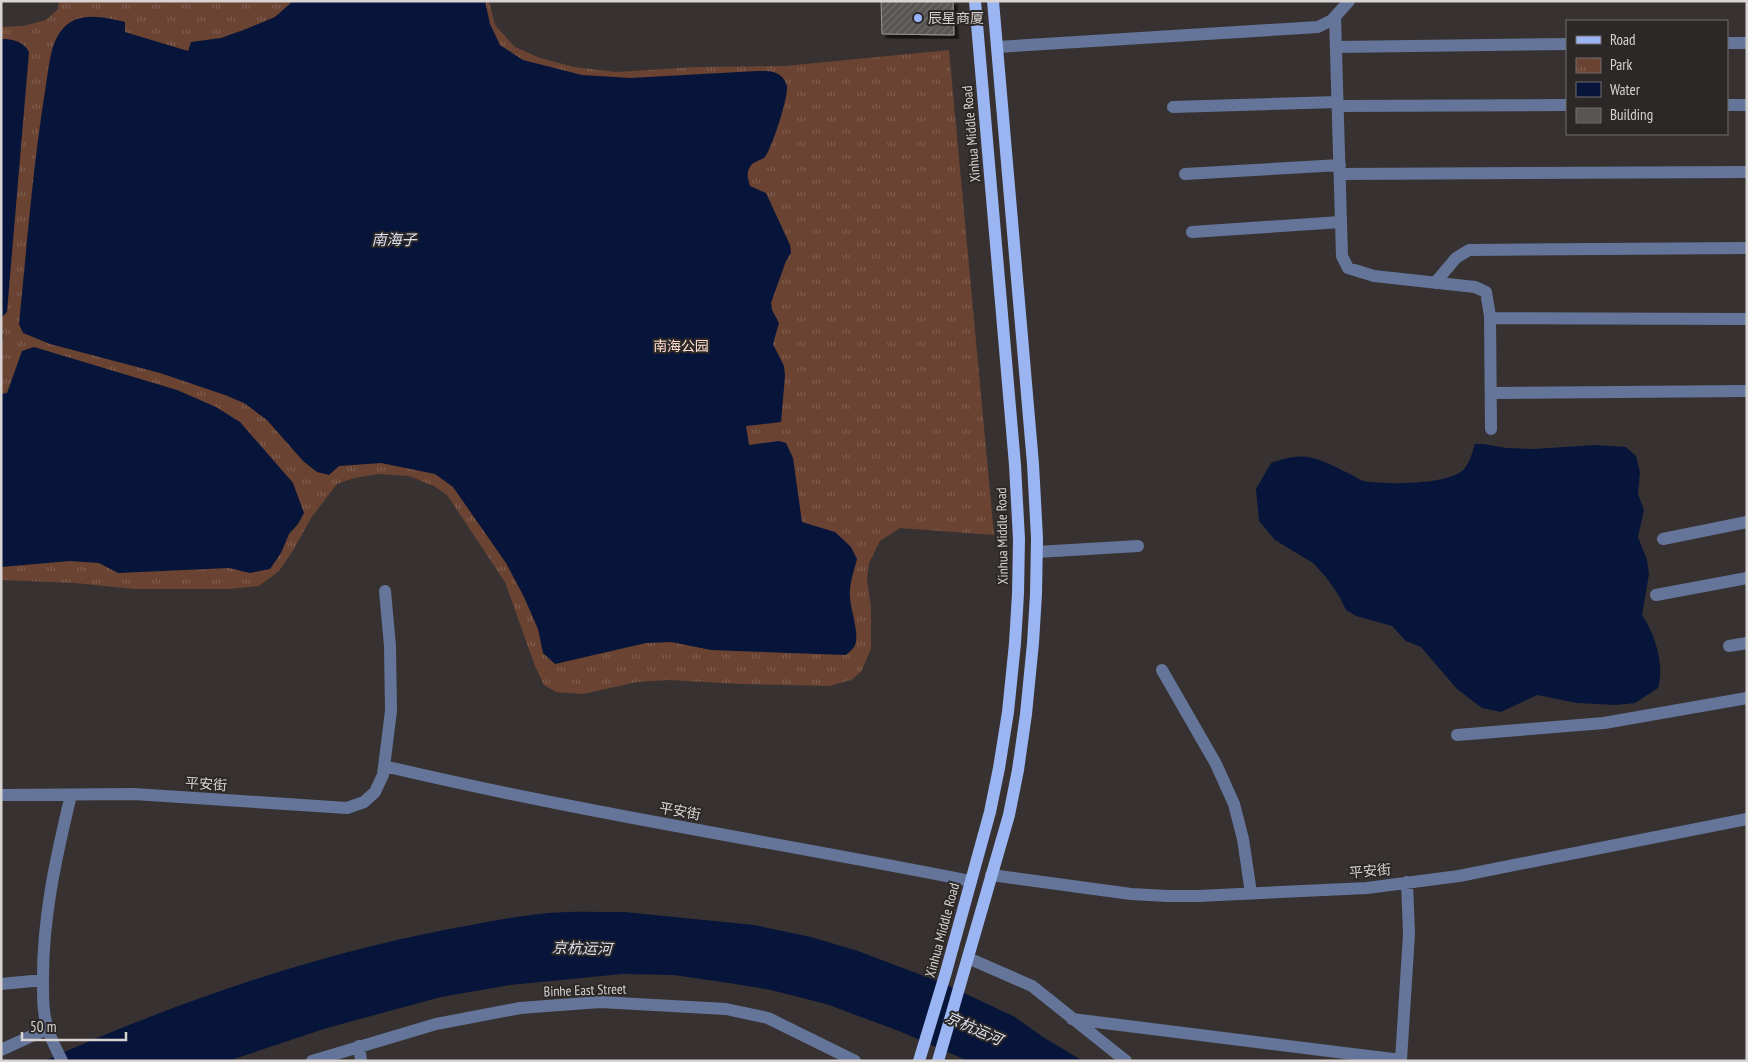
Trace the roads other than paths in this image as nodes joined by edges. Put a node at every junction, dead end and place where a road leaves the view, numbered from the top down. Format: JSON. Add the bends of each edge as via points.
{"nodes":[{"id":1,"x":975,"y":1,"type":"edge"},
{"id":2,"x":994,"y":1,"type":"edge"},
{"id":3,"x":1349,"y":1,"type":"edge"},
{"id":4,"x":1335,"y":17,"type":"junction"},
{"id":5,"x":1728,"y":43,"type":"edge"},
{"id":6,"x":1747,"y":43,"type":"edge"},
{"id":7,"x":1566,"y":44,"type":"edge"},
{"id":8,"x":997,"y":46,"type":"junction"},
{"id":9,"x":1336,"y":47,"type":"junction"},
{"id":10,"x":1338,"y":104,"type":"junction"},
{"id":11,"x":1566,"y":105,"type":"edge"},
{"id":12,"x":1728,"y":105,"type":"edge"},
{"id":13,"x":1747,"y":105,"type":"edge"},
{"id":14,"x":1173,"y":107,"type":"dead end"},
{"id":15,"x":1340,"y":170,"type":"junction"},
{"id":16,"x":1747,"y":172,"type":"edge"},
{"id":17,"x":1185,"y":174,"type":"dead end"},
{"id":18,"x":1341,"y":222,"type":"junction"},
{"id":19,"x":1192,"y":232,"type":"dead end"},
{"id":20,"x":1747,"y":248,"type":"edge"},
{"id":21,"x":1435,"y":283,"type":"junction"},
{"id":22,"x":1490,"y":318,"type":"junction"},
{"id":23,"x":1747,"y":319,"type":"edge"},
{"id":24,"x":1747,"y":391,"type":"edge"},
{"id":25,"x":1490,"y":392,"type":"junction"},
{"id":26,"x":1491,"y":429,"type":"dead end"},
{"id":27,"x":1747,"y":522,"type":"edge"},
{"id":28,"x":1663,"y":539,"type":"dead end"},
{"id":29,"x":1138,"y":546,"type":"dead end"},
{"id":30,"x":1037,"y":552,"type":"junction"},
{"id":31,"x":1747,"y":578,"type":"edge"},
{"id":32,"x":385,"y":591,"type":"dead end"},
{"id":33,"x":1656,"y":595,"type":"dead end"},
{"id":34,"x":1747,"y":643,"type":"edge"},
{"id":35,"x":1729,"y":646,"type":"dead end"},
{"id":36,"x":1162,"y":670,"type":"dead end"},
{"id":37,"x":1747,"y":698,"type":"edge"},
{"id":38,"x":1457,"y":735,"type":"dead end"},
{"id":39,"x":384,"y":766,"type":"junction"},
{"id":40,"x":1,"y":795,"type":"edge"},
{"id":41,"x":71,"y":795,"type":"junction"},
{"id":42,"x":1747,"y":819,"type":"edge"},
{"id":43,"x":992,"y":875,"type":"junction"},
{"id":44,"x":971,"y":881,"type":"junction"},
{"id":45,"x":1407,"y":882,"type":"junction"},
{"id":46,"x":1251,"y":893,"type":"junction"},
{"id":47,"x":968,"y":958,"type":"junction"},
{"id":48,"x":43,"y":980,"type":"junction"},
{"id":49,"x":1,"y":984,"type":"edge"},
{"id":50,"x":1072,"y":1019,"type":"junction"},
{"id":51,"x":48,"y":1029,"type":"junction"},
{"id":52,"x":359,"y":1046,"type":"junction"},
{"id":53,"x":1,"y":1050,"type":"edge"},
{"id":54,"x":921,"y":1055,"type":"edge"},
{"id":55,"x":940,"y":1057,"type":"edge"},
{"id":56,"x":62,"y":1061,"type":"edge"},
{"id":57,"x":312,"y":1061,"type":"edge"},
{"id":58,"x":361,"y":1061,"type":"edge"},
{"id":59,"x":855,"y":1061,"type":"edge"},
{"id":60,"x":1126,"y":1061,"type":"edge"}],
"edges":[{"from":1,"to":44,"type":"main road","name":"Xinhua Middle Road","via":[[1019,539],[1015,643],[1008,712],[990,812]]},
{"from":2,"to":8,"type":"main road"},
{"from":3,"to":4,"type":"street"},
{"from":4,"to":8,"type":"street","via":[[1318,27]]},
{"from":4,"to":9,"type":"street"},
{"from":5,"to":6,"type":"street"},
{"from":7,"to":9,"type":"street"},
{"from":8,"to":30,"type":"main road","via":[[1032,454]]},
{"from":9,"to":10,"type":"street"},
{"from":10,"to":11,"type":"street"},
{"from":10,"to":14,"type":"street"},
{"from":10,"to":15,"type":"street"},
{"from":12,"to":13,"type":"street"},
{"from":15,"to":16,"type":"street"},
{"from":15,"to":17,"type":"street"},
{"from":15,"to":18,"type":"street"},
{"from":18,"to":19,"type":"street"},
{"from":18,"to":21,"type":"street","via":[[1342,256],[1348,268],[1374,276]]},
{"from":20,"to":21,"type":"street","via":[[1469,250],[1456,258]]},
{"from":21,"to":22,"type":"street","via":[[1475,287],[1486,292]]},
{"from":22,"to":23,"type":"street"},
{"from":22,"to":25,"type":"street"},
{"from":24,"to":25,"type":"street"},
{"from":25,"to":26,"type":"street"},
{"from":27,"to":28,"type":"street"},
{"from":29,"to":30,"type":"street"},
{"from":30,"to":43,"type":"main road","via":[[1026,714],[1009,815]]},
{"from":31,"to":33,"type":"street"},
{"from":32,"to":39,"type":"street","name":"平安街","via":[[391,711]]},
{"from":34,"to":35,"type":"street"},
{"from":36,"to":46,"type":"street","via":[[1216,764],[1234,804]]},
{"from":37,"to":38,"type":"street","via":[[1604,723]]},
{"from":39,"to":41,"type":"street","name":"平安街","via":[[375,792],[364,802],[347,808],[134,794]]},
{"from":39,"to":44,"type":"street","name":"平安街","via":[[478,788]]},
{"from":40,"to":41,"type":"street","name":"平安街"},
{"from":41,"to":48,"type":"street","via":[[47,911]]},
{"from":42,"to":45,"type":"street","name":"平安街","via":[[1459,876]]},
{"from":43,"to":46,"type":"street","name":"平安街","via":[[1140,895]]},
{"from":43,"to":47,"type":"main road"},
{"from":44,"to":54,"type":"main road","name":"Xinhua Middle Road"},
{"from":45,"to":46,"type":"street","name":"平安街","via":[[1367,888]]},
{"from":45,"to":50,"type":"street","via":[[1409,934],[1401,1060]]},
{"from":47,"to":50,"type":"street","via":[[1032,986]]},
{"from":47,"to":55,"type":"main road"},
{"from":48,"to":49,"type":"street"},
{"from":48,"to":51,"type":"street","via":[[43,1008]]},
{"from":50,"to":60,"type":"street"},
{"from":51,"to":53,"type":"street"},
{"from":51,"to":56,"type":"street"},
{"from":52,"to":57,"type":"street","name":"Binhe East Street"},
{"from":52,"to":58,"type":"street"},
{"from":52,"to":59,"type":"street","name":"Binhe East Street","via":[[436,1024],[520,1008],[600,1002],[726,1009],[768,1018]]}]}
